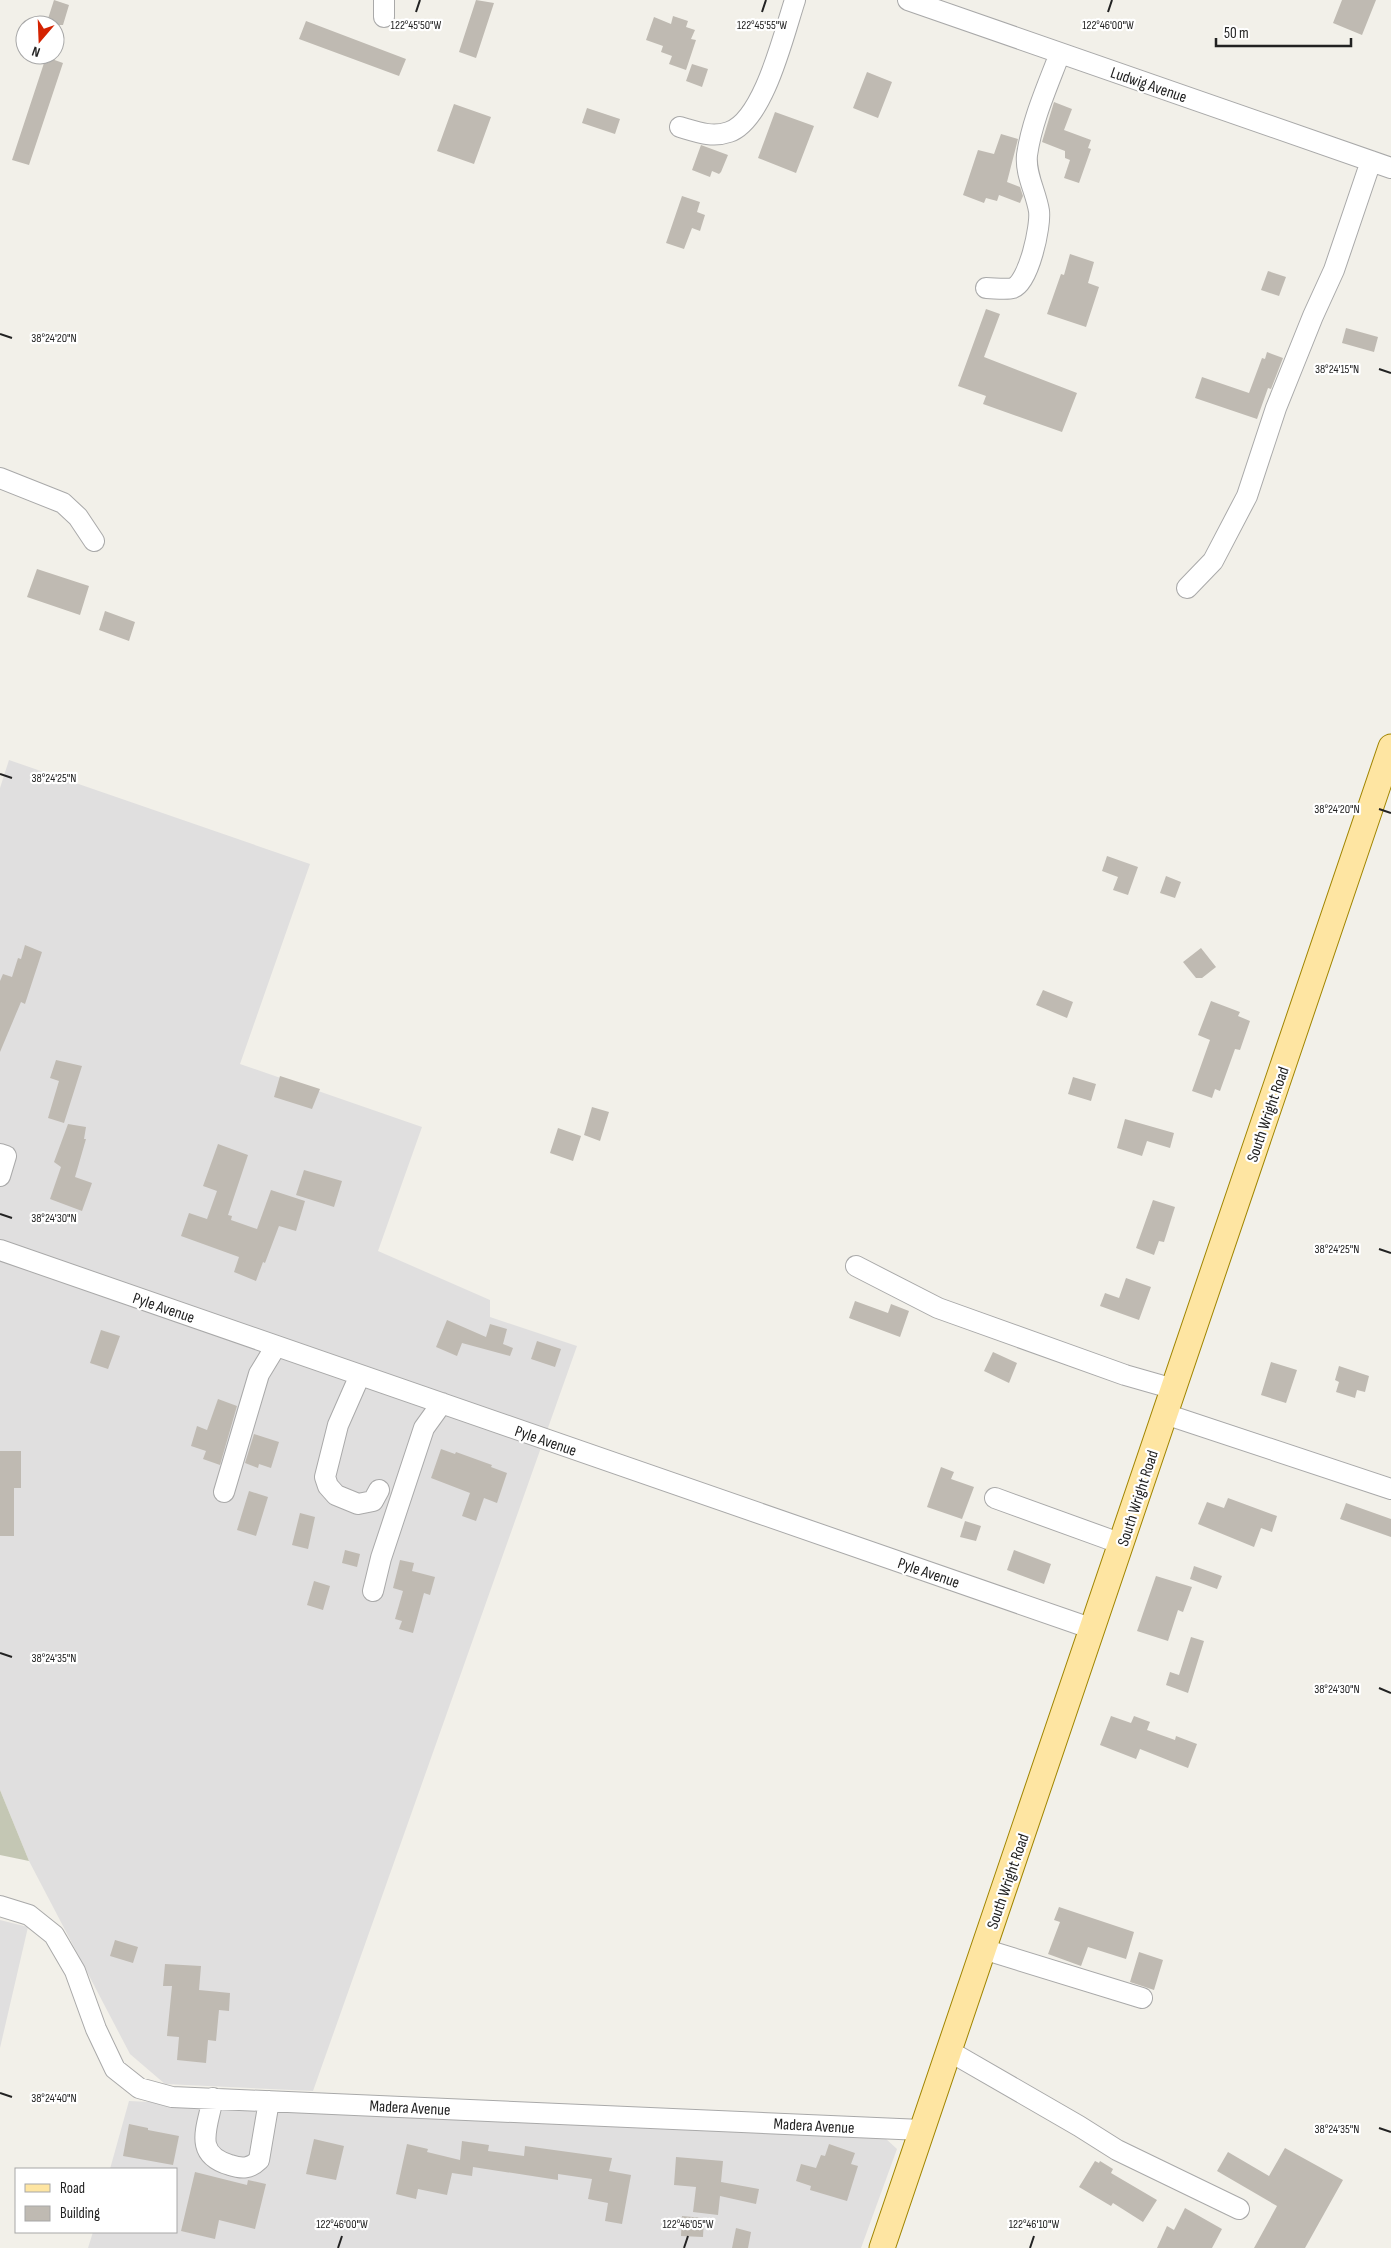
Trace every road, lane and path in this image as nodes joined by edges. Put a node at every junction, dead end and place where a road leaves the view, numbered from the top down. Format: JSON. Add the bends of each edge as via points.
{"nodes":[{"id":1,"x":795,"y":0,"type":"edge"},
{"id":2,"x":908,"y":0,"type":"edge"},
{"id":3,"x":1060,"y":53,"type":"junction"},
{"id":4,"x":680,"y":127,"type":"dead end"},
{"id":5,"x":1371,"y":161,"type":"junction"},
{"id":6,"x":1391,"y":168,"type":"edge"},
{"id":7,"x":986,"y":288,"type":"dead end"},
{"id":8,"x":0,"y":478,"type":"edge"},
{"id":9,"x":94,"y":540,"type":"dead end"},
{"id":10,"x":1187,"y":588,"type":"dead end"},
{"id":11,"x":1391,"y":747,"type":"edge"},
{"id":12,"x":0,"y":1154,"type":"edge"},
{"id":13,"x":0,"y":1176,"type":"edge"},
{"id":14,"x":0,"y":1250,"type":"edge"},
{"id":15,"x":856,"y":1266,"type":"dead end"},
{"id":16,"x":276,"y":1346,"type":"junction"},
{"id":17,"x":360,"y":1375,"type":"junction"},
{"id":18,"x":1174,"y":1389,"type":"junction"},
{"id":19,"x":442,"y":1403,"type":"junction"},
{"id":20,"x":1165,"y":1414,"type":"junction"},
{"id":21,"x":1391,"y":1489,"type":"edge"},
{"id":22,"x":378,"y":1490,"type":"dead end"},
{"id":23,"x":224,"y":1492,"type":"dead end"},
{"id":24,"x":995,"y":1498,"type":"dead end"},
{"id":25,"x":1122,"y":1544,"type":"junction"},
{"id":26,"x":373,"y":1591,"type":"dead end"},
{"id":27,"x":1093,"y":1629,"type":"junction"},
{"id":28,"x":0,"y":1906,"type":"edge"},
{"id":29,"x":983,"y":1949,"type":"junction"},
{"id":30,"x":1142,"y":1998,"type":"dead end"},
{"id":31,"x":949,"y":2051,"type":"junction"},
{"id":32,"x":212,"y":2098,"type":"junction"},
{"id":33,"x":269,"y":2101,"type":"junction"},
{"id":34,"x":922,"y":2130,"type":"junction"},
{"id":35,"x":1239,"y":2209,"type":"dead end"},
{"id":36,"x":882,"y":2248,"type":"edge"}],
"edges":[{"from":1,"to":4,"type":"street","via":[[761,99],[749,118],[730,132],[706,135]]},
{"from":2,"to":3,"type":"street","name":"Ludwig Avenue"},
{"from":3,"to":5,"type":"street","name":"Ludwig Avenue"},
{"from":3,"to":7,"type":"street","via":[[1027,156],[1039,211],[1035,246],[1018,284],[1013,288]]},
{"from":5,"to":6,"type":"street","name":"Ludwig Avenue"},
{"from":5,"to":10,"type":"street","via":[[1334,270],[1276,408],[1248,496],[1213,561]]},
{"from":8,"to":9,"type":"street","via":[[63,503],[78,517]]},
{"from":11,"to":18,"type":"main road","name":"South Wright Road"},
{"from":12,"to":13,"type":"street","via":[[6,1156]]},
{"from":14,"to":16,"type":"street","name":"Pyle Avenue"},
{"from":15,"to":18,"type":"street","via":[[938,1308],[1125,1375]]},
{"from":16,"to":17,"type":"street","name":"Pyle Avenue"},
{"from":16,"to":23,"type":"street","via":[[259,1374]]},
{"from":17,"to":19,"type":"street","name":"Pyle Avenue"},
{"from":17,"to":22,"type":"street","via":[[338,1425],[325,1477],[336,1495],[358,1504],[373,1501]]},
{"from":18,"to":20,"type":"main road","name":"South Wright Road"},
{"from":19,"to":26,"type":"street","via":[[424,1428]]},
{"from":19,"to":27,"type":"street","name":"Pyle Avenue"},
{"from":20,"to":21,"type":"street"},
{"from":20,"to":25,"type":"main road","name":"South Wright Road"},
{"from":24,"to":25,"type":"street"},
{"from":25,"to":27,"type":"main road","name":"South Wright Road"},
{"from":27,"to":29,"type":"main road","name":"South Wright Road"},
{"from":28,"to":32,"type":"street","name":"Madera Avenue","via":[[29,1915],[54,1935],[75,1971],[96,2029],[116,2069],[139,2088],[172,2096]]},
{"from":29,"to":30,"type":"street"},
{"from":29,"to":31,"type":"main road","name":"South Wright Road"},
{"from":31,"to":34,"type":"main road","name":"South Wright Road"},
{"from":31,"to":35,"type":"street","via":[[1117,2150]]},
{"from":32,"to":33,"type":"street","name":"Madera Avenue"},
{"from":32,"to":33,"type":"street","via":[[205,2143],[208,2153],[218,2161],[241,2168],[252,2167],[259,2160]]},
{"from":33,"to":34,"type":"street","name":"Madera Avenue"},
{"from":34,"to":36,"type":"main road","name":"South Wright Road"}]}
